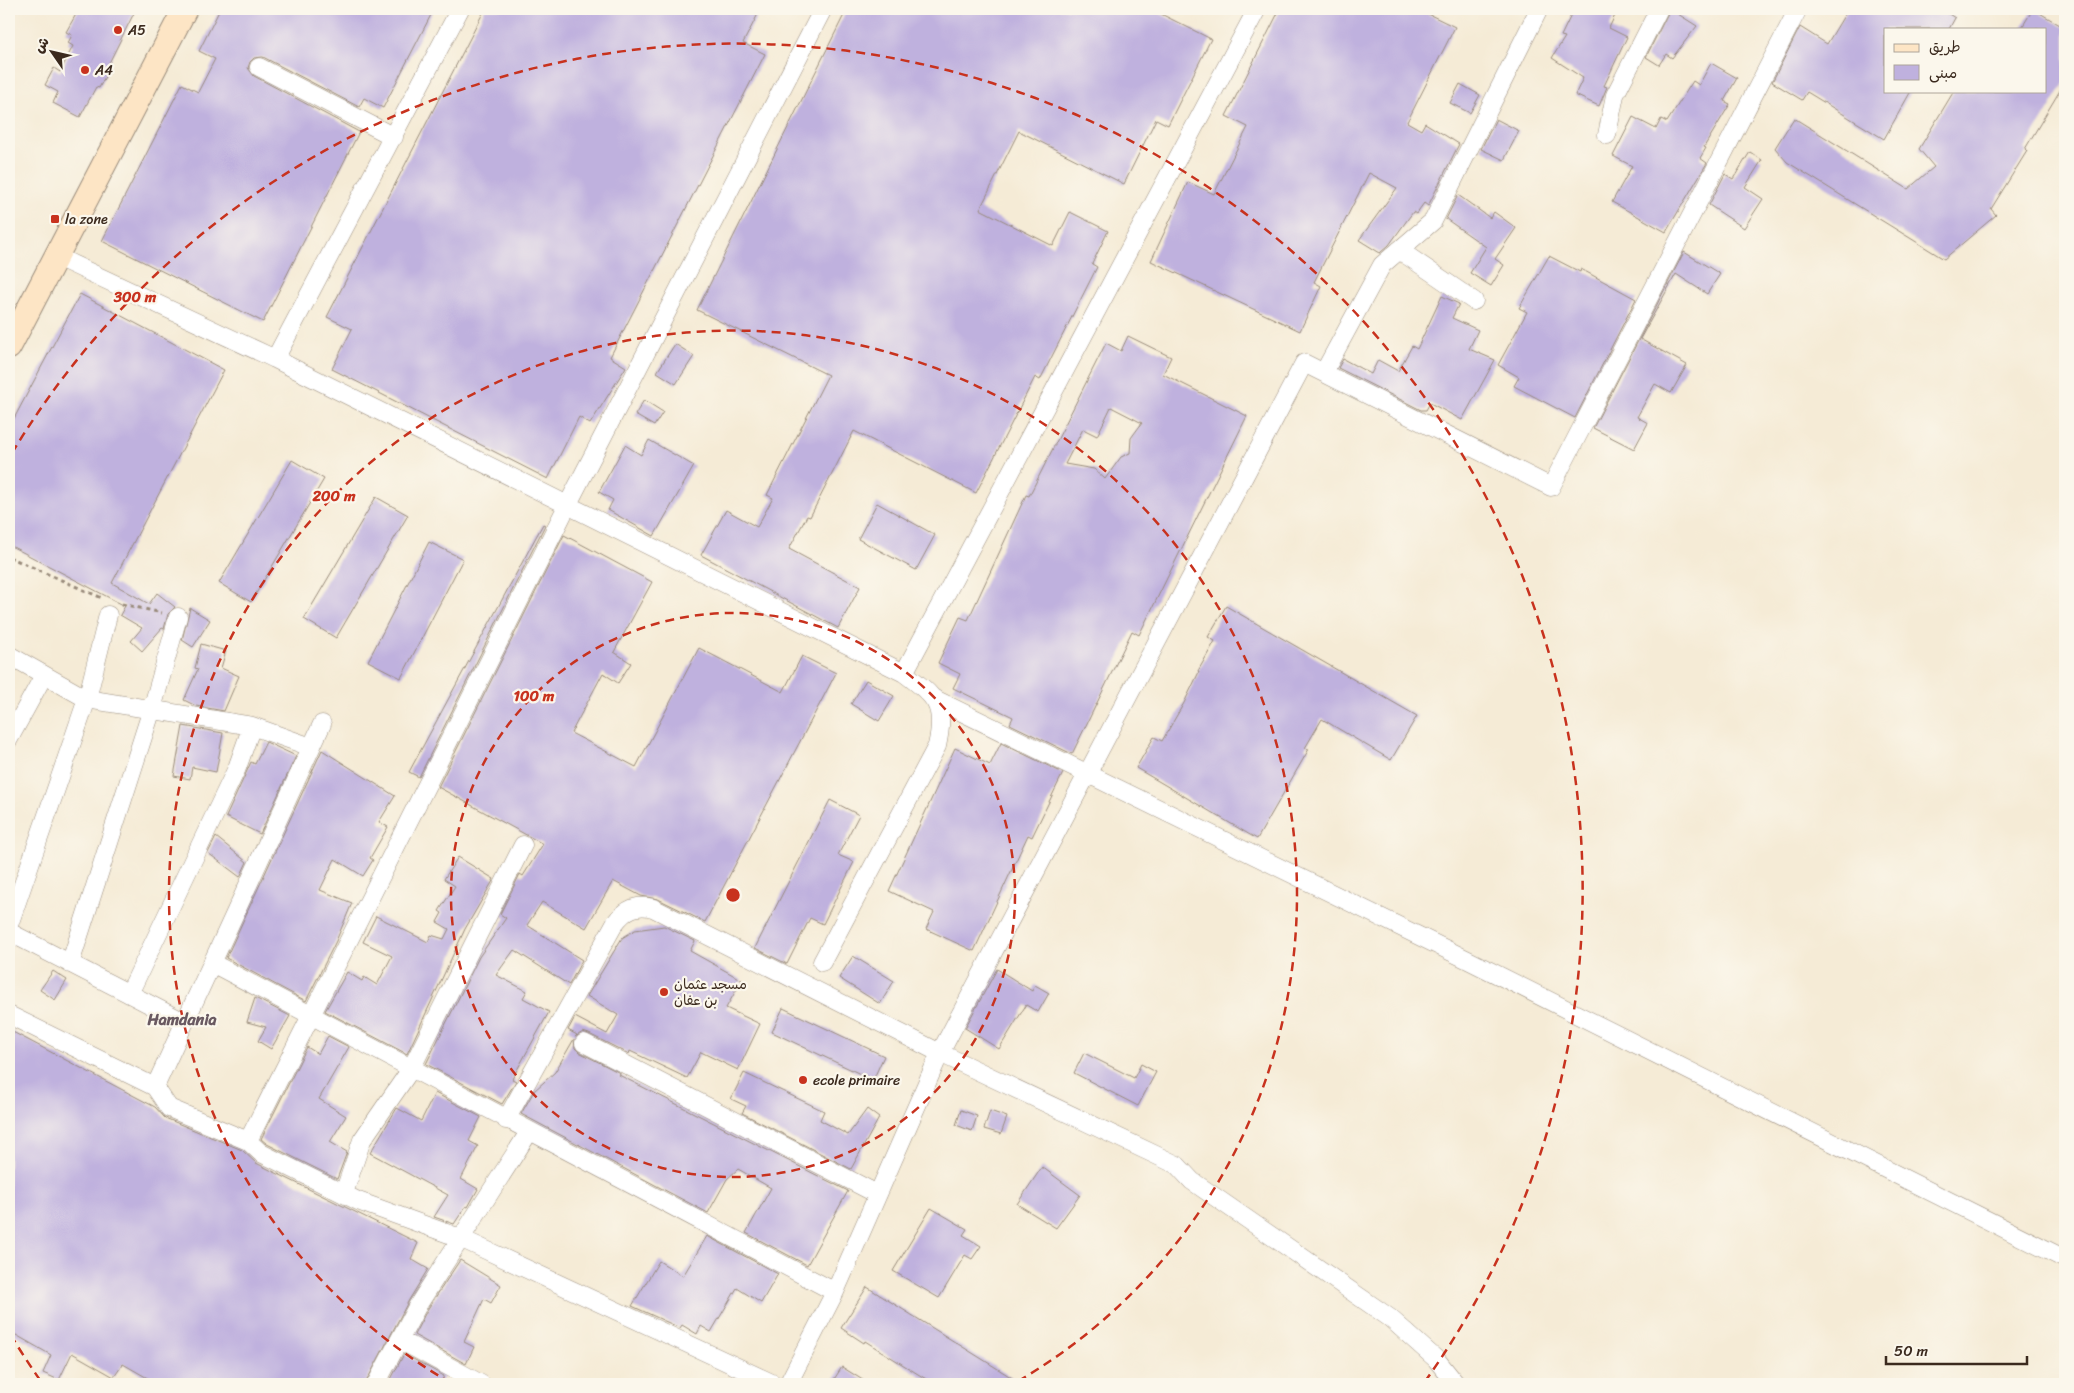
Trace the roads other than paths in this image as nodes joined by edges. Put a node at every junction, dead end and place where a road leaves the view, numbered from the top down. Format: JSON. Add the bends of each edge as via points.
{"nodes":[{"id":1,"x":185,"y":9,"type":"edge"},
{"id":2,"x":460,"y":9,"type":"edge"},
{"id":3,"x":823,"y":9,"type":"edge"},
{"id":4,"x":1257,"y":9,"type":"edge"},
{"id":5,"x":1539,"y":9,"type":"edge"},
{"id":6,"x":1659,"y":9,"type":"edge"},
{"id":7,"x":1798,"y":9,"type":"edge"},
{"id":8,"x":259,"y":67,"type":"dead end"},
{"id":9,"x":1607,"y":135,"type":"dead end"},
{"id":10,"x":394,"y":137,"type":"junction"},
{"id":11,"x":1398,"y":250,"type":"junction"},
{"id":12,"x":56,"y":256,"type":"junction"},
{"id":13,"x":1474,"y":301,"type":"dead end"},
{"id":14,"x":9,"y":347,"type":"edge"},
{"id":15,"x":275,"y":359,"type":"junction"},
{"id":16,"x":1324,"y":372,"type":"junction"},
{"id":17,"x":567,"y":506,"type":"junction"},
{"id":18,"x":108,"y":605,"type":"road end"},
{"id":19,"x":178,"y":617,"type":"road end"},
{"id":20,"x":9,"y":655,"type":"edge"},
{"id":21,"x":904,"y":673,"type":"junction"},
{"id":22,"x":44,"y":675,"type":"junction"},
{"id":23,"x":87,"y":699,"type":"junction"},
{"id":24,"x":935,"y":699,"type":"junction"},
{"id":25,"x":152,"y":709,"type":"junction"},
{"id":26,"x":322,"y":724,"type":"dead end"},
{"id":27,"x":252,"y":726,"type":"junction"},
{"id":28,"x":9,"y":739,"type":"edge"},
{"id":29,"x":311,"y":747,"type":"junction"},
{"id":30,"x":1088,"y":773,"type":"junction"},
{"id":31,"x":523,"y":845,"type":"dead end"},
{"id":32,"x":9,"y":925,"type":"edge"},
{"id":33,"x":9,"y":932,"type":"edge"},
{"id":34,"x":822,"y":962,"type":"dead end"},
{"id":35,"x":212,"y":963,"type":"junction"},
{"id":36,"x":70,"y":964,"type":"junction"},
{"id":37,"x":129,"y":994,"type":"junction"},
{"id":38,"x":9,"y":1014,"type":"edge"},
{"id":39,"x":312,"y":1016,"type":"junction"},
{"id":40,"x":184,"y":1022,"type":"junction"},
{"id":41,"x":584,"y":1043,"type":"dead end"},
{"id":42,"x":940,"y":1052,"type":"junction"},
{"id":43,"x":410,"y":1069,"type":"junction"},
{"id":44,"x":155,"y":1087,"type":"junction"},
{"id":45,"x":506,"y":1120,"type":"junction"},
{"id":46,"x":529,"y":1132,"type":"junction"},
{"id":47,"x":248,"y":1141,"type":"junction"},
{"id":48,"x":344,"y":1193,"type":"junction"},
{"id":49,"x":877,"y":1194,"type":"junction"},
{"id":50,"x":460,"y":1238,"type":"junction"},
{"id":51,"x":2065,"y":1259,"type":"edge"},
{"id":52,"x":835,"y":1292,"type":"junction"},
{"id":53,"x":400,"y":1340,"type":"junction"},
{"id":54,"x":376,"y":1384,"type":"edge"},
{"id":55,"x":481,"y":1384,"type":"edge"},
{"id":56,"x":774,"y":1384,"type":"edge"},
{"id":57,"x":788,"y":1384,"type":"edge"},
{"id":58,"x":1456,"y":1384,"type":"edge"}],
"edges":[{"from":1,"to":12,"type":"main road"},
{"from":2,"to":10,"type":"street"},
{"from":3,"to":17,"type":"street"},
{"from":4,"to":21,"type":"street"},
{"from":5,"to":11,"type":"street","via":[[1433,220]]},
{"from":6,"to":9,"type":"street","via":[[1615,95]]},
{"from":7,"to":16,"type":"street","via":[[1551,487]]},
{"from":8,"to":10,"type":"street"},
{"from":10,"to":15,"type":"street"},
{"from":11,"to":13,"type":"street"},
{"from":11,"to":16,"type":"street","via":[[1382,265]]},
{"from":12,"to":14,"type":"main road"},
{"from":12,"to":15,"type":"street"},
{"from":15,"to":17,"type":"street"},
{"from":16,"to":30,"type":"street","via":[[1304,363]]},
{"from":17,"to":21,"type":"street"},
{"from":17,"to":39,"type":"street"},
{"from":18,"to":23,"type":"street"},
{"from":19,"to":25,"type":"street"},
{"from":20,"to":22,"type":"street"},
{"from":21,"to":24,"type":"street"},
{"from":22,"to":23,"type":"street"},
{"from":22,"to":28,"type":"street"},
{"from":23,"to":25,"type":"street"},
{"from":23,"to":32,"type":"street"},
{"from":24,"to":30,"type":"street"},
{"from":24,"to":34,"type":"street","via":[[942,726],[938,746]]},
{"from":25,"to":27,"type":"street"},
{"from":25,"to":36,"type":"street"},
{"from":26,"to":29,"type":"street"},
{"from":27,"to":29,"type":"street"},
{"from":27,"to":37,"type":"street","via":[[237,768]]},
{"from":29,"to":35,"type":"street"},
{"from":30,"to":42,"type":"street"},
{"from":30,"to":51,"type":"street"},
{"from":31,"to":43,"type":"street"},
{"from":33,"to":36,"type":"street"},
{"from":35,"to":39,"type":"street"},
{"from":35,"to":40,"type":"street"},
{"from":36,"to":37,"type":"street"},
{"from":37,"to":40,"type":"street"},
{"from":38,"to":44,"type":"street"},
{"from":39,"to":43,"type":"street"},
{"from":39,"to":47,"type":"street"},
{"from":40,"to":44,"type":"street"},
{"from":41,"to":49,"type":"street"},
{"from":42,"to":45,"type":"street","via":[[653,908],[636,907],[615,923]]},
{"from":42,"to":49,"type":"street"},
{"from":42,"to":58,"type":"street","via":[[1177,1165],[1192,1181],[1390,1318],[1436,1359]]},
{"from":43,"to":45,"type":"street"},
{"from":43,"to":48,"type":"street","via":[[362,1140]]},
{"from":44,"to":47,"type":"street","via":[[169,1108]]},
{"from":45,"to":46,"type":"street"},
{"from":46,"to":50,"type":"street"},
{"from":46,"to":52,"type":"street"},
{"from":47,"to":48,"type":"street","via":[[261,1153]]},
{"from":48,"to":50,"type":"street"},
{"from":49,"to":52,"type":"street"},
{"from":50,"to":53,"type":"street"},
{"from":50,"to":56,"type":"street"},
{"from":52,"to":57,"type":"street"},
{"from":53,"to":54,"type":"street"},
{"from":53,"to":55,"type":"street"}]}
